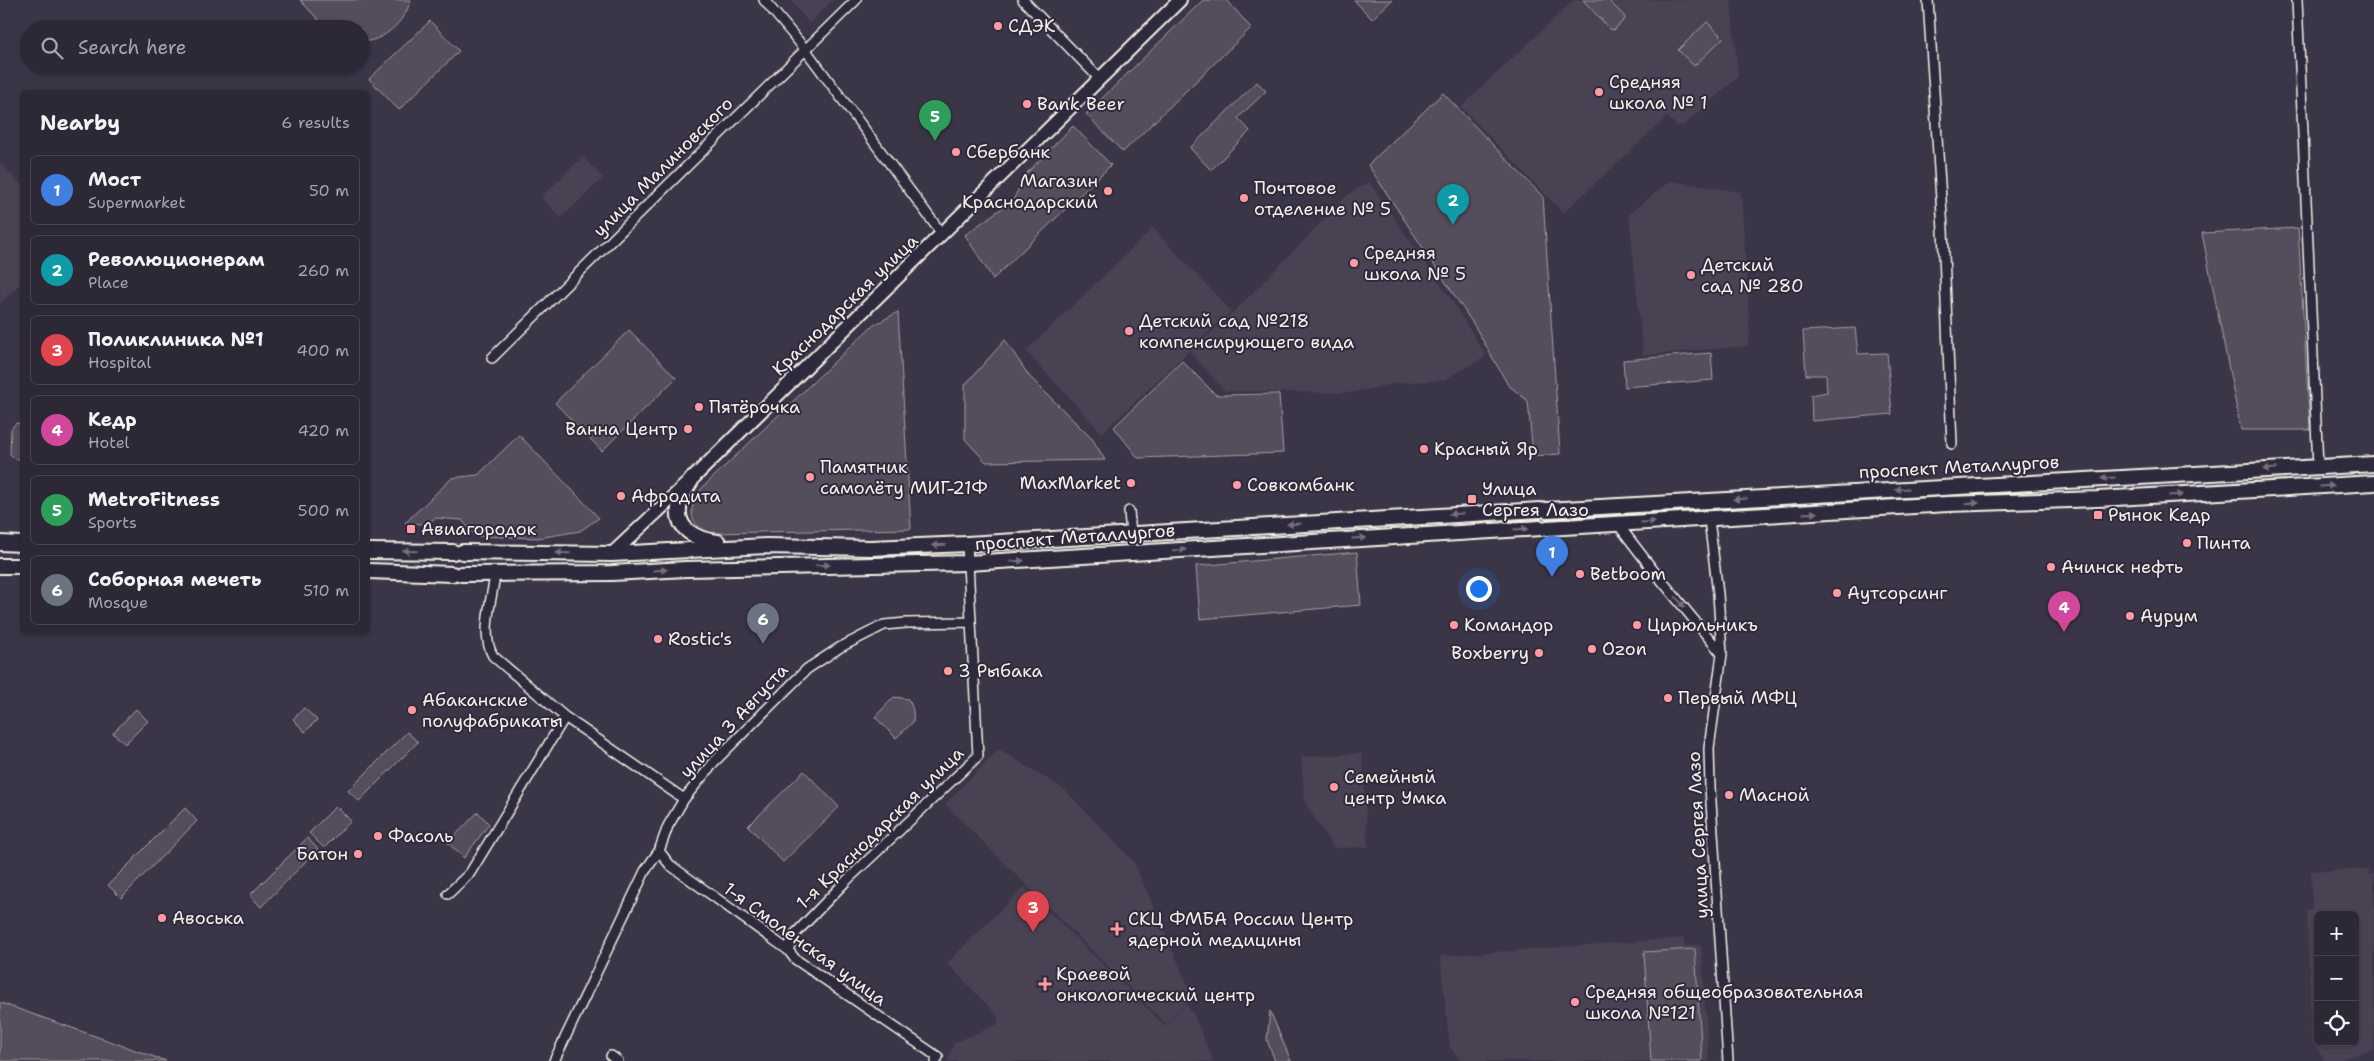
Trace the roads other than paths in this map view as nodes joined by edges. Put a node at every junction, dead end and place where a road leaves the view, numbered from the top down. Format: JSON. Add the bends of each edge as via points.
{"nodes":[{"id":1,"x":764,"y":0,"type":"edge"},
{"id":2,"x":856,"y":0,"type":"edge"},
{"id":3,"x":1023,"y":0,"type":"edge"},
{"id":4,"x":1180,"y":0,"type":"edge"},
{"id":5,"x":1928,"y":0,"type":"edge"},
{"id":6,"x":2297,"y":0,"type":"edge"},
{"id":7,"x":805,"y":49,"type":"junction"},
{"id":8,"x":1099,"y":78,"type":"junction"},
{"id":9,"x":942,"y":234,"type":"junction"},
{"id":10,"x":492,"y":358,"type":"dead end"},
{"id":11,"x":1952,"y":444,"type":"dead end"},
{"id":12,"x":2374,"y":464,"type":"edge"},
{"id":13,"x":2318,"y":467,"type":"junction"},
{"id":14,"x":692,"y":479,"type":"junction"},
{"id":15,"x":2374,"y":483,"type":"edge"},
{"id":16,"x":1705,"y":502,"type":"junction"},
{"id":17,"x":1129,"y":511,"type":"dead end"},
{"id":18,"x":1709,"y":519,"type":"junction"},
{"id":19,"x":1617,"y":523,"type":"junction"},
{"id":20,"x":1131,"y":535,"type":"junction"},
{"id":21,"x":0,"y":544,"type":"edge"},
{"id":22,"x":20,"y":544,"type":"edge"},
{"id":23,"x":967,"y":544,"type":"junction"},
{"id":24,"x":766,"y":546,"type":"junction"},
{"id":25,"x":370,"y":550,"type":"edge"},
{"id":26,"x":612,"y":554,"type":"junction"},
{"id":27,"x":968,"y":563,"type":"junction"},
{"id":28,"x":0,"y":566,"type":"edge"},
{"id":29,"x":20,"y":566,"type":"edge"},
{"id":30,"x":370,"y":571,"type":"edge"},
{"id":31,"x":612,"y":574,"type":"junction"},
{"id":32,"x":495,"y":575,"type":"junction"},
{"id":33,"x":970,"y":622,"type":"junction"},
{"id":34,"x":1722,"y":654,"type":"junction"},
{"id":35,"x":564,"y":717,"type":"junction"},
{"id":36,"x":684,"y":799,"type":"junction"},
{"id":37,"x":659,"y":851,"type":"junction"},
{"id":38,"x":448,"y":894,"type":"dead end"},
{"id":39,"x":788,"y":950,"type":"junction"},
{"id":40,"x":937,"y":1059,"type":"edge"},
{"id":41,"x":554,"y":1061,"type":"edge"},
{"id":42,"x":1728,"y":1061,"type":"edge"}],
"edges":[{"from":1,"to":7,"type":"street"},
{"from":2,"to":7,"type":"street","name":"улица Малиновского"},
{"from":3,"to":8,"type":"street"},
{"from":4,"to":8,"type":"main road","name":"Краснодарская улица"},
{"from":5,"to":11,"type":"street","via":[[1943,230]]},
{"from":6,"to":13,"type":"street"},
{"from":7,"to":9,"type":"street"},
{"from":7,"to":10,"type":"street","name":"улица Малиновского"},
{"from":8,"to":9,"type":"main road","name":"Краснодарская улица"},
{"from":9,"to":14,"type":"main road","name":"Краснодарская улица"},
{"from":12,"to":13,"type":"main road","name":"проспект Металлургов"},
{"from":13,"to":16,"type":"main road","name":"проспект Металлургов","one_way":true},
{"from":14,"to":24,"type":"main road","via":[[679,511],[682,524],[690,533],[702,541]]},
{"from":14,"to":26,"type":"main road","name":"Краснодарская улица"},
{"from":18,"to":15,"type":"main road","name":"проспект Металлургов","one_way":true},
{"from":16,"to":18,"type":"main road"},
{"from":16,"to":20,"type":"main road","name":"проспект Металлургов","one_way":true},
{"from":17,"to":20,"type":"street"},
{"from":19,"to":18,"type":"main road","name":"проспект Металлургов","one_way":true},
{"from":18,"to":34,"type":"street","name":"улица Сергея Лазо"},
{"from":27,"to":19,"type":"main road","name":"проспект Металлургов","one_way":true},
{"from":19,"to":34,"type":"street","one_way":true},
{"from":20,"to":23,"type":"main road","name":"проспект Металлургов"},
{"from":21,"to":22,"type":"main road"},
{"from":23,"to":24,"type":"main road","name":"проспект Металлургов","one_way":true,"via":[[871,548]]},
{"from":23,"to":27,"type":"street","name":"1-я Краснодарская улица"},
{"from":24,"to":26,"type":"main road","name":"проспект Металлургов"},
{"from":26,"to":25,"type":"main road","name":"проспект Металлургов","one_way":true},
{"from":26,"to":31,"type":"main road"},
{"from":31,"to":27,"type":"main road","name":"проспект Металлургов","one_way":true,"via":[[686,568]]},
{"from":27,"to":33,"type":"street","name":"1-я Краснодарская улица"},
{"from":28,"to":29,"type":"main road"},
{"from":30,"to":32,"type":"main road","name":"проспект Металлургов"},
{"from":31,"to":32,"type":"main road","name":"проспект Металлургов"},
{"from":32,"to":35,"type":"street","via":[[488,647],[493,656]]},
{"from":33,"to":36,"type":"street","name":"улица 3 Августа","via":[[884,625],[840,648],[800,675],[715,761]]},
{"from":33,"to":39,"type":"street","name":"1-я Краснодарская улица","via":[[978,756],[846,881],[794,935]]},
{"from":34,"to":42,"type":"street","name":"улица Сергея Лазо","via":[[1709,748]]},
{"from":35,"to":36,"type":"street"},
{"from":35,"to":38,"type":"street","via":[[470,873]]},
{"from":36,"to":37,"type":"street","name":"улица 3 Августа","via":[[668,826]]},
{"from":37,"to":39,"type":"street","name":"1-я Смоленская улица","via":[[670,865]]},
{"from":37,"to":41,"type":"street","name":"улица 3 Августа","via":[[645,871]]},
{"from":39,"to":40,"type":"street","name":"1-я Смоленская улица","via":[[795,959]]}]}
